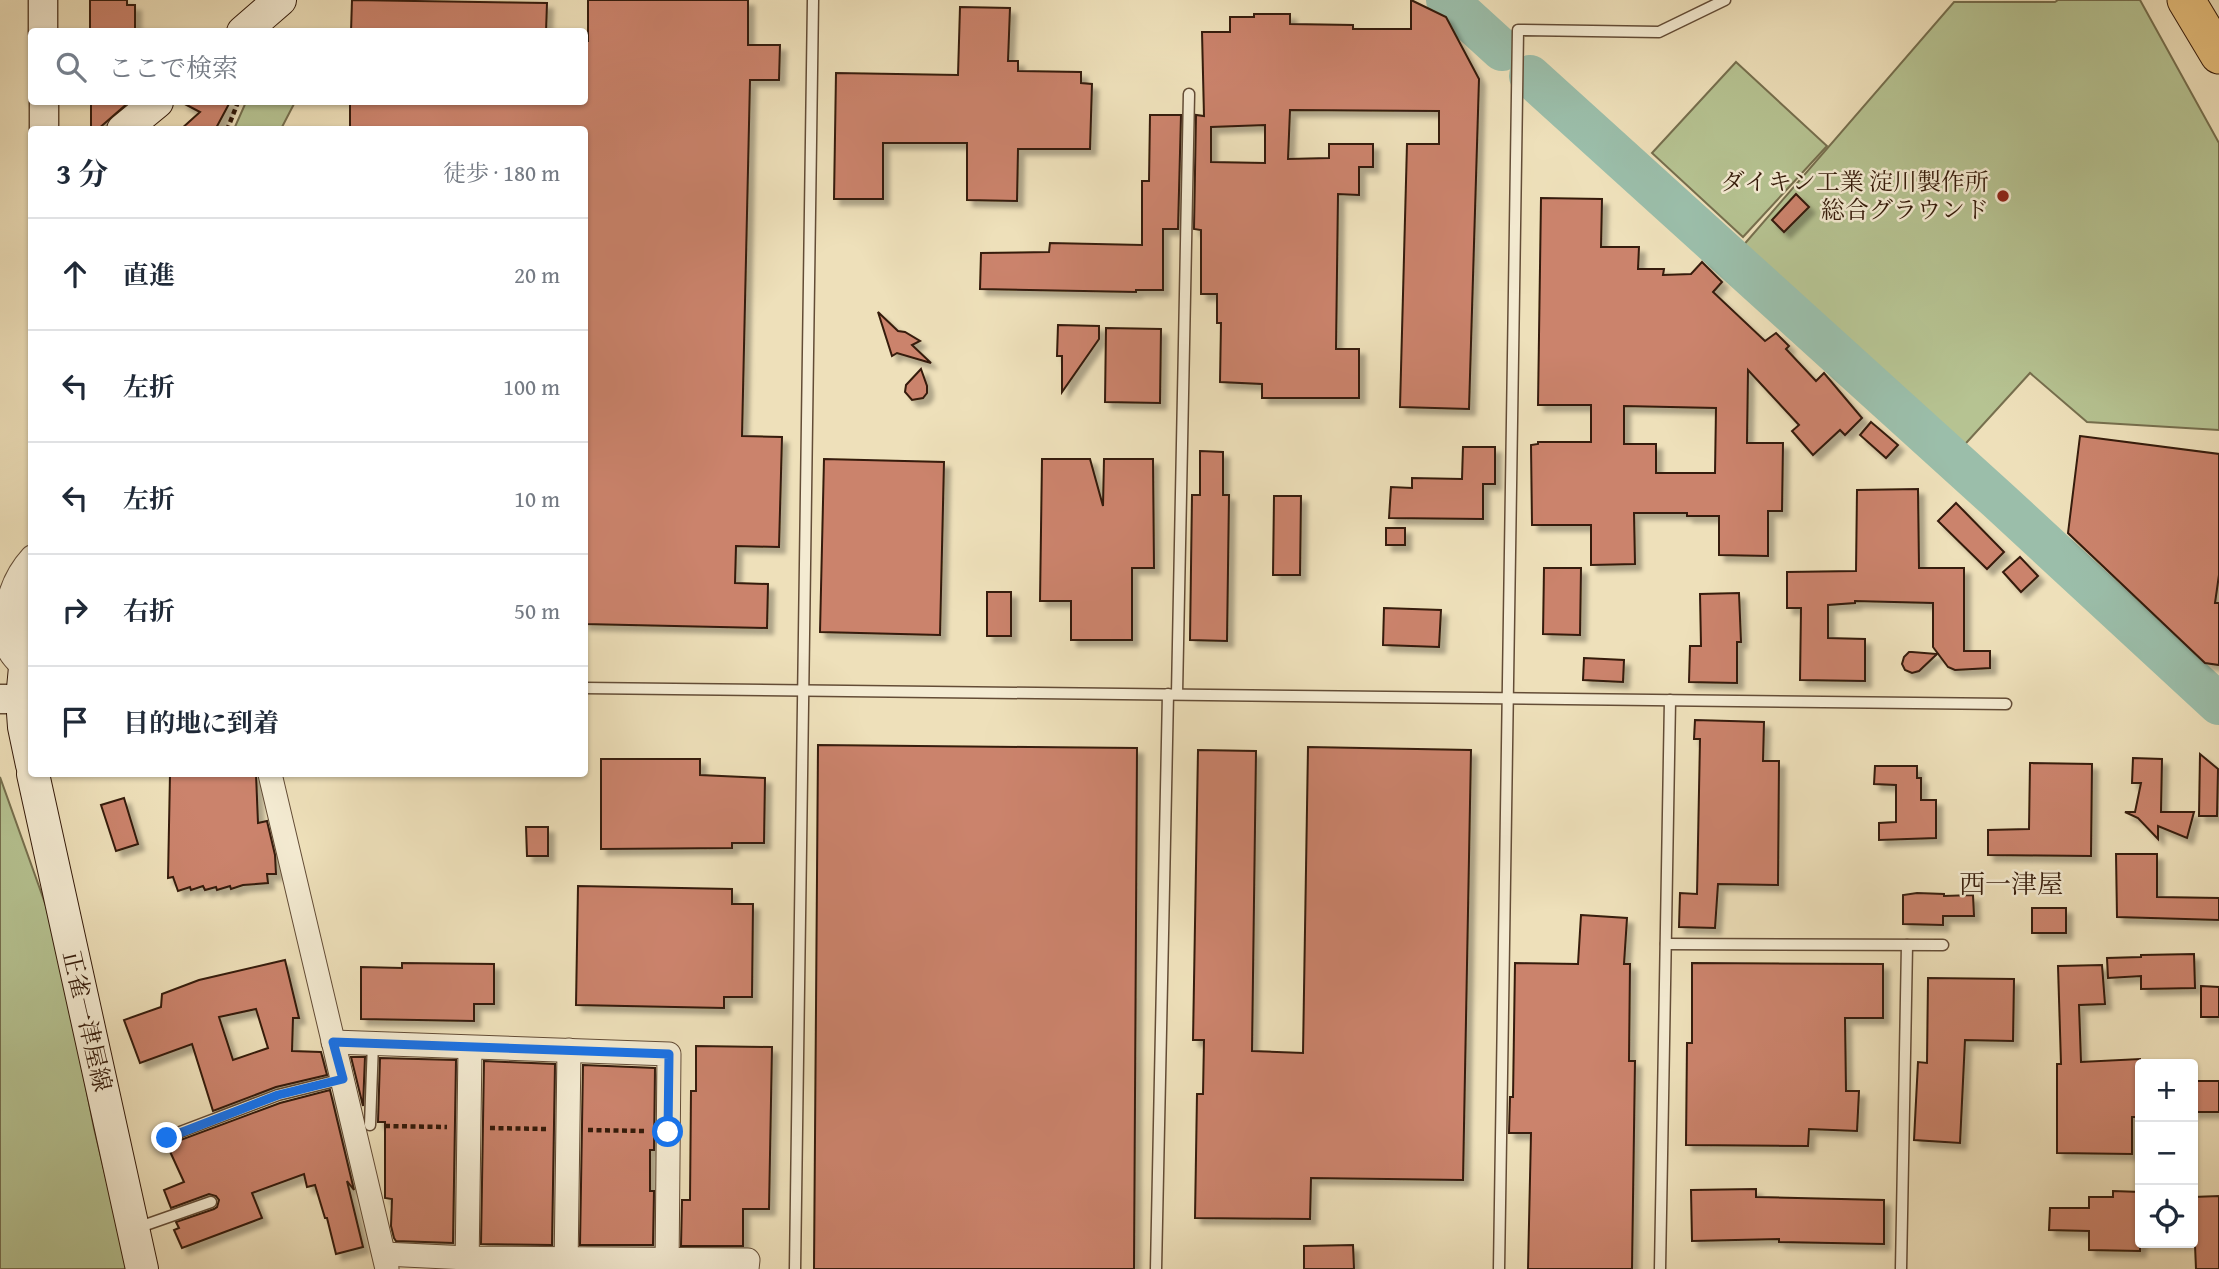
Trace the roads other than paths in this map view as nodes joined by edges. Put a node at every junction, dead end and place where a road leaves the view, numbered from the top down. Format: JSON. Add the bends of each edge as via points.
{"nodes":[{"id":1,"x":43,"y":0,"type":"edge"},
{"id":2,"x":280,"y":0,"type":"edge"},
{"id":3,"x":813,"y":0,"type":"edge"},
{"id":4,"x":1725,"y":0,"type":"edge"},
{"id":5,"x":2186,"y":0,"type":"edge"},
{"id":6,"x":43,"y":28,"type":"edge"},
{"id":7,"x":248,"y":28,"type":"edge"},
{"id":8,"x":2219,"y":55,"type":"edge"},
{"id":9,"x":1189,"y":94,"type":"dead end"},
{"id":10,"x":44,"y":105,"type":"edge"},
{"id":11,"x":153,"y":105,"type":"edge"},
{"id":12,"x":44,"y":126,"type":"edge"},
{"id":13,"x":128,"y":126,"type":"edge"},
{"id":14,"x":28,"y":561,"type":"edge"},
{"id":15,"x":28,"y":625,"type":"edge"},
{"id":16,"x":588,"y":688,"type":"edge"},
{"id":17,"x":20,"y":689,"type":"edge"},
{"id":18,"x":803,"y":690,"type":"junction"},
{"id":19,"x":1172,"y":694,"type":"junction"},
{"id":20,"x":1507,"y":698,"type":"junction"},
{"id":21,"x":1670,"y":700,"type":"junction"},
{"id":22,"x":2006,"y":704,"type":"dead end"},
{"id":23,"x":28,"y":749,"type":"edge"},
{"id":24,"x":34,"y":777,"type":"edge"},
{"id":25,"x":271,"y":777,"type":"edge"},
{"id":26,"x":1666,"y":944,"type":"junction"},
{"id":27,"x":1907,"y":945,"type":"junction"},
{"id":28,"x":1943,"y":945,"type":"dead end"},
{"id":29,"x":333,"y":1042,"type":"junction"},
{"id":30,"x":373,"y":1044,"type":"junction"},
{"id":31,"x":470,"y":1048,"type":"junction"},
{"id":32,"x":569,"y":1050,"type":"junction"},
{"id":33,"x":343,"y":1079,"type":"junction"},
{"id":34,"x":370,"y":1125,"type":"road end"},
{"id":35,"x":167,"y":1138,"type":"dead end"},
{"id":36,"x":211,"y":1202,"type":"dead end"},
{"id":37,"x":133,"y":1229,"type":"junction"},
{"id":38,"x":386,"y":1262,"type":"edge"},
{"id":39,"x":467,"y":1263,"type":"edge"},
{"id":40,"x":566,"y":1264,"type":"edge"},
{"id":41,"x":667,"y":1264,"type":"edge"},
{"id":42,"x":142,"y":1269,"type":"edge"},
{"id":43,"x":747,"y":1269,"type":"edge"},
{"id":44,"x":795,"y":1269,"type":"edge"},
{"id":45,"x":1157,"y":1269,"type":"edge"},
{"id":46,"x":1499,"y":1269,"type":"edge"},
{"id":47,"x":1660,"y":1269,"type":"edge"},
{"id":48,"x":1901,"y":1269,"type":"edge"}],
"edges":[{"from":1,"to":6,"type":"street"},
{"from":2,"to":7,"type":"main road"},
{"from":3,"to":18,"type":"lane"},
{"from":4,"to":20,"type":"lane","via":[[1659,32],[1518,30]]},
{"from":5,"to":8,"type":"main road"},
{"from":9,"to":19,"type":"lane"},
{"from":10,"to":12,"type":"street"},
{"from":11,"to":13,"type":"main road"},
{"from":14,"to":17,"type":"street","via":[[9,590],[4,613],[5,635]]},
{"from":15,"to":17,"type":"main road"},
{"from":16,"to":18,"type":"lane"},
{"from":17,"to":23,"type":"main road"},
{"from":18,"to":19,"type":"lane"},
{"from":18,"to":44,"type":"lane"},
{"from":19,"to":20,"type":"lane"},
{"from":19,"to":45,"type":"lane"},
{"from":20,"to":21,"type":"lane"},
{"from":20,"to":46,"type":"lane"},
{"from":21,"to":22,"type":"lane"},
{"from":21,"to":26,"type":"lane"},
{"from":24,"to":37,"type":"main road","name":"正雀一津屋線"},
{"from":25,"to":29,"type":"street"},
{"from":26,"to":27,"type":"lane"},
{"from":26,"to":47,"type":"lane"},
{"from":27,"to":28,"type":"lane"},
{"from":27,"to":48,"type":"lane"},
{"from":29,"to":30,"type":"street"},
{"from":29,"to":33,"type":"street"},
{"from":30,"to":31,"type":"street"},
{"from":30,"to":34,"type":"lane"},
{"from":31,"to":32,"type":"street"},
{"from":31,"to":39,"type":"street"},
{"from":32,"to":40,"type":"street"},
{"from":32,"to":41,"type":"street","via":[[669,1054]]},
{"from":33,"to":35,"type":"lane","via":[[278,1095]]},
{"from":33,"to":38,"type":"street"},
{"from":36,"to":37,"type":"lane"},
{"from":37,"to":42,"type":"main road","name":"正雀一津屋線"},
{"from":38,"to":39,"type":"street"},
{"from":39,"to":40,"type":"street"},
{"from":40,"to":41,"type":"street"},
{"from":41,"to":43,"type":"street","via":[[748,1260]]}]}
